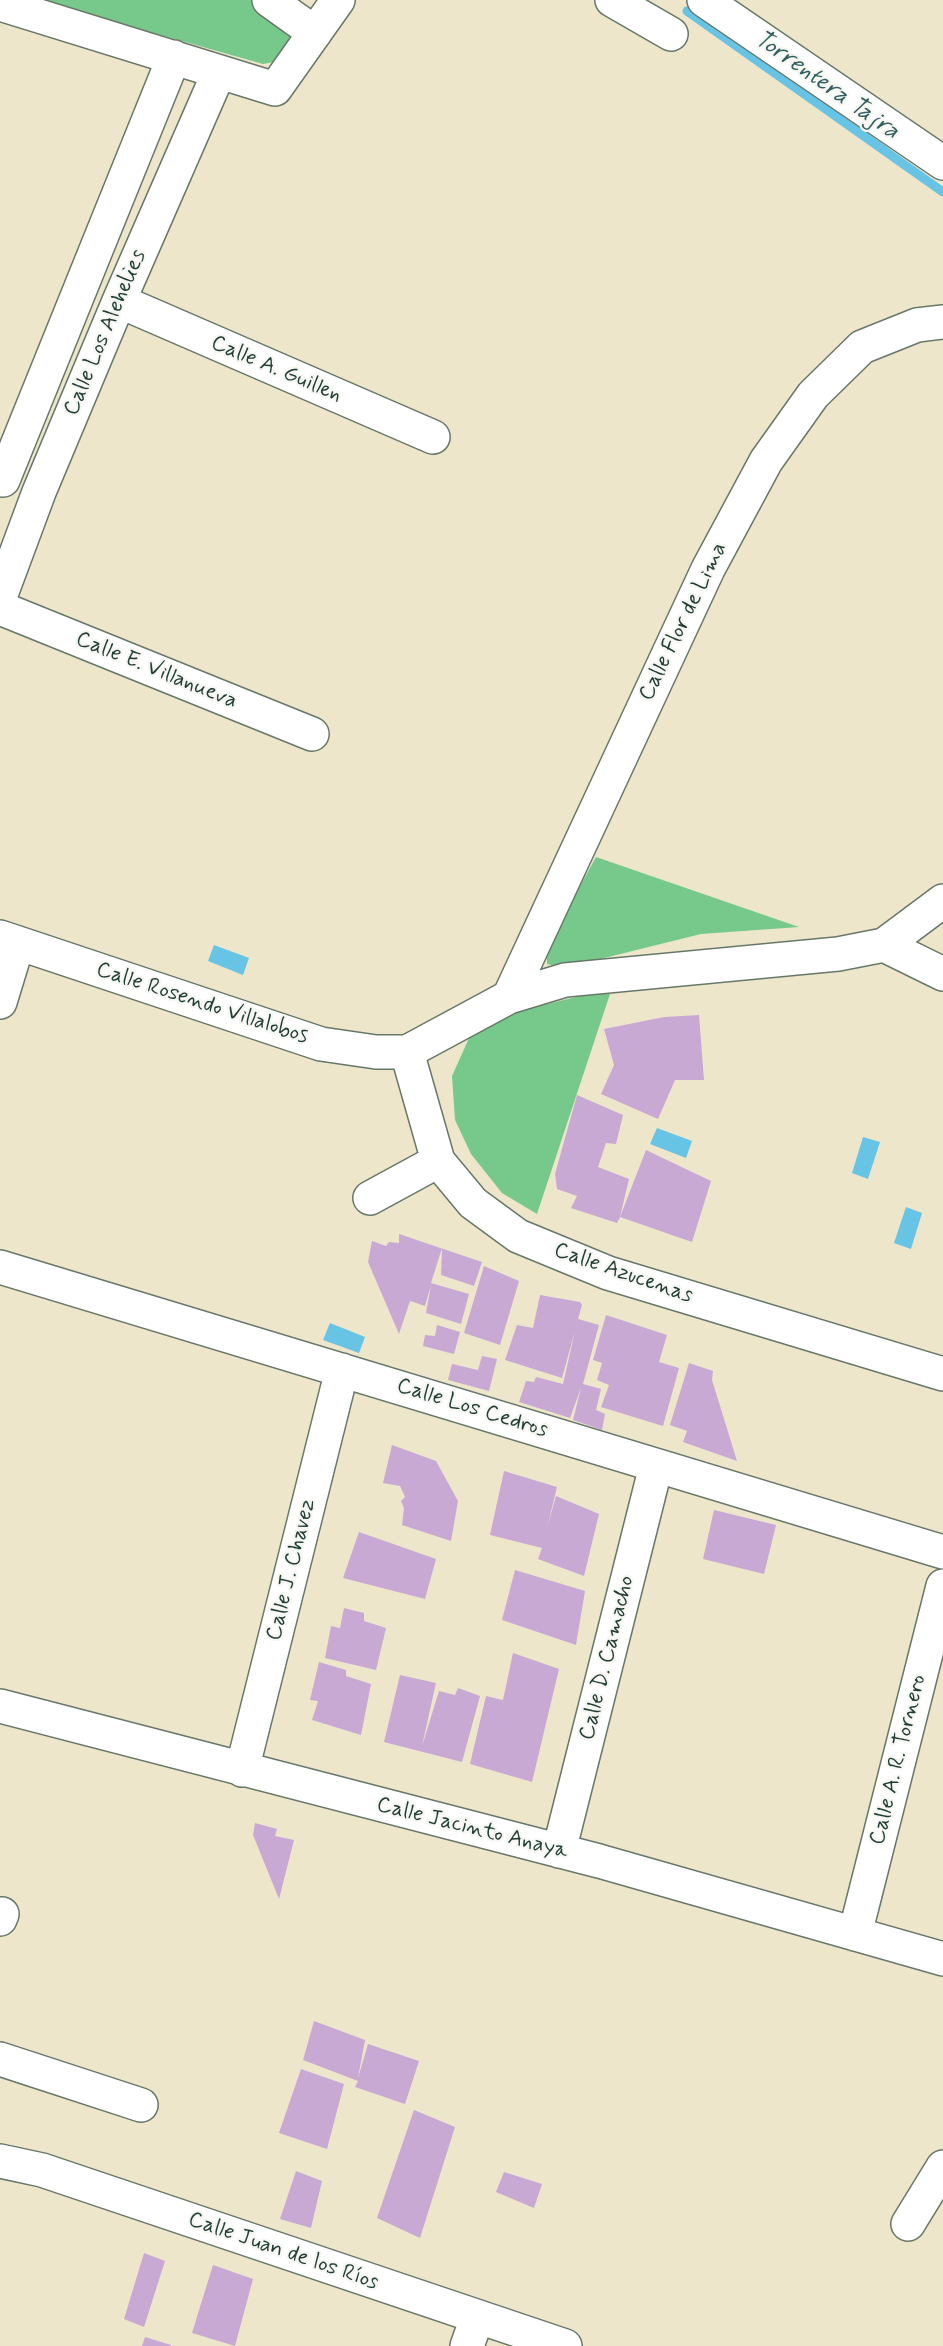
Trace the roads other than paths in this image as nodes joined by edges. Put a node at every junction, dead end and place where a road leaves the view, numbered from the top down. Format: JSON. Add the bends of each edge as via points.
{"nodes":[{"id":1,"x":269,"y":0,"type":"edge"},
{"id":2,"x":338,"y":0,"type":"edge"},
{"id":3,"x":612,"y":0,"type":"edge"},
{"id":4,"x":704,"y":0,"type":"edge"},
{"id":5,"x":0,"y":2,"type":"edge"},
{"id":6,"x":315,"y":33,"type":"junction"},
{"id":7,"x":671,"y":34,"type":"dead end"},
{"id":8,"x":174,"y":57,"type":"junction"},
{"id":9,"x":219,"y":72,"type":"junction"},
{"id":10,"x":943,"y":163,"type":"edge"},
{"id":11,"x":119,"y":301,"type":"junction"},
{"id":12,"x":943,"y":322,"type":"edge"},
{"id":13,"x":434,"y":437,"type":"dead end"},
{"id":14,"x":2,"y":479,"type":"edge"},
{"id":15,"x":39,"y":492,"type":"junction"},
{"id":16,"x":0,"y":597,"type":"edge"},
{"id":17,"x":0,"y":608,"type":"edge"},
{"id":18,"x":312,"y":734,"type":"dead end"},
{"id":19,"x":943,"y":901,"type":"edge"},
{"id":20,"x":9,"y":940,"type":"edge"},
{"id":21,"x":884,"y":945,"type":"junction"},
{"id":22,"x":943,"y":974,"type":"edge"},
{"id":23,"x":508,"y":998,"type":"junction"},
{"id":24,"x":0,"y":1002,"type":"edge"},
{"id":25,"x":407,"y":1052,"type":"junction"},
{"id":26,"x":438,"y":1161,"type":"junction"},
{"id":27,"x":370,"y":1198,"type":"dead end"},
{"id":28,"x":0,"y":1267,"type":"edge"},
{"id":29,"x":342,"y":1370,"type":"junction"},
{"id":30,"x":943,"y":1374,"type":"edge"},
{"id":31,"x":656,"y":1466,"type":"junction"},
{"id":32,"x":943,"y":1551,"type":"edge"},
{"id":33,"x":943,"y":1586,"type":"edge"},
{"id":34,"x":0,"y":1706,"type":"edge"},
{"id":35,"x":242,"y":1770,"type":"junction"},
{"id":36,"x":559,"y":1851,"type":"junction"},
{"id":37,"x":855,"y":1934,"type":"junction"},
{"id":38,"x":943,"y":1959,"type":"edge"},
{"id":39,"x":0,"y":2059,"type":"edge"},
{"id":40,"x":141,"y":2105,"type":"dead end"},
{"id":41,"x":0,"y":2161,"type":"edge"},
{"id":42,"x":943,"y":2167,"type":"edge"},
{"id":43,"x":908,"y":2224,"type":"dead end"},
{"id":44,"x":472,"y":2332,"type":"edge"},
{"id":45,"x":564,"y":2346,"type":"edge"}],
"edges":[{"from":1,"to":6,"type":"street"},
{"from":2,"to":6,"type":"street"},
{"from":3,"to":7,"type":"street"},
{"from":4,"to":10,"type":"street"},
{"from":5,"to":8,"type":"street"},
{"from":6,"to":9,"type":"street","via":[[275,89]]},
{"from":8,"to":9,"type":"street"},
{"from":8,"to":14,"type":"street"},
{"from":9,"to":11,"type":"street","name":"Calle Los Alehelies"},
{"from":11,"to":13,"type":"street","name":"Calle A. Guillen"},
{"from":11,"to":15,"type":"street","name":"Calle Los Alehelies"},
{"from":12,"to":23,"type":"street","name":"Calle Flor de Lima","via":[[917,325],[862,347],[813,395],[766,460],[708,569]]},
{"from":14,"to":15,"type":"street"},
{"from":15,"to":16,"type":"street","name":"Calle Los Alehelies"},
{"from":17,"to":18,"type":"street","name":"Calle E. Villanueva"},
{"from":19,"to":21,"type":"street"},
{"from":20,"to":24,"type":"street"},
{"from":20,"to":25,"type":"street","name":"Calle Rosendo Villalobos","via":[[321,1044]]},
{"from":21,"to":22,"type":"street"},
{"from":21,"to":23,"type":"street","via":[[838,954],[565,980]]},
{"from":23,"to":25,"type":"street"},
{"from":25,"to":26,"type":"street","name":"Calle Azucenas"},
{"from":26,"to":27,"type":"street"},
{"from":26,"to":30,"type":"street","name":"Calle Azucenas","via":[[473,1203],[518,1236],[608,1273]]},
{"from":28,"to":29,"type":"street","name":"Calle Los Cedros"},
{"from":29,"to":31,"type":"street","name":"Calle Los Cedros"},
{"from":29,"to":35,"type":"street","name":"Calle J. Chavez"},
{"from":31,"to":32,"type":"street","name":"Calle Los Cedros"},
{"from":31,"to":36,"type":"street","name":"Calle D. Camacho"},
{"from":33,"to":37,"type":"street","name":"Calle A. R. Tornero"},
{"from":34,"to":35,"type":"street","name":"Calle Jacinto Anaya"},
{"from":35,"to":36,"type":"street","name":"Calle Jacinto Anaya"},
{"from":36,"to":37,"type":"street","name":"Calle Jacinto Anaya"},
{"from":37,"to":38,"type":"street","name":"Calle Jacinto Anaya"},
{"from":39,"to":40,"type":"street"},
{"from":41,"to":44,"type":"street","name":"Calle Juan de los Ríos","via":[[42,2170]]},
{"from":42,"to":43,"type":"street"},
{"from":44,"to":45,"type":"street","name":"Calle Juan de los Ríos"}]}
